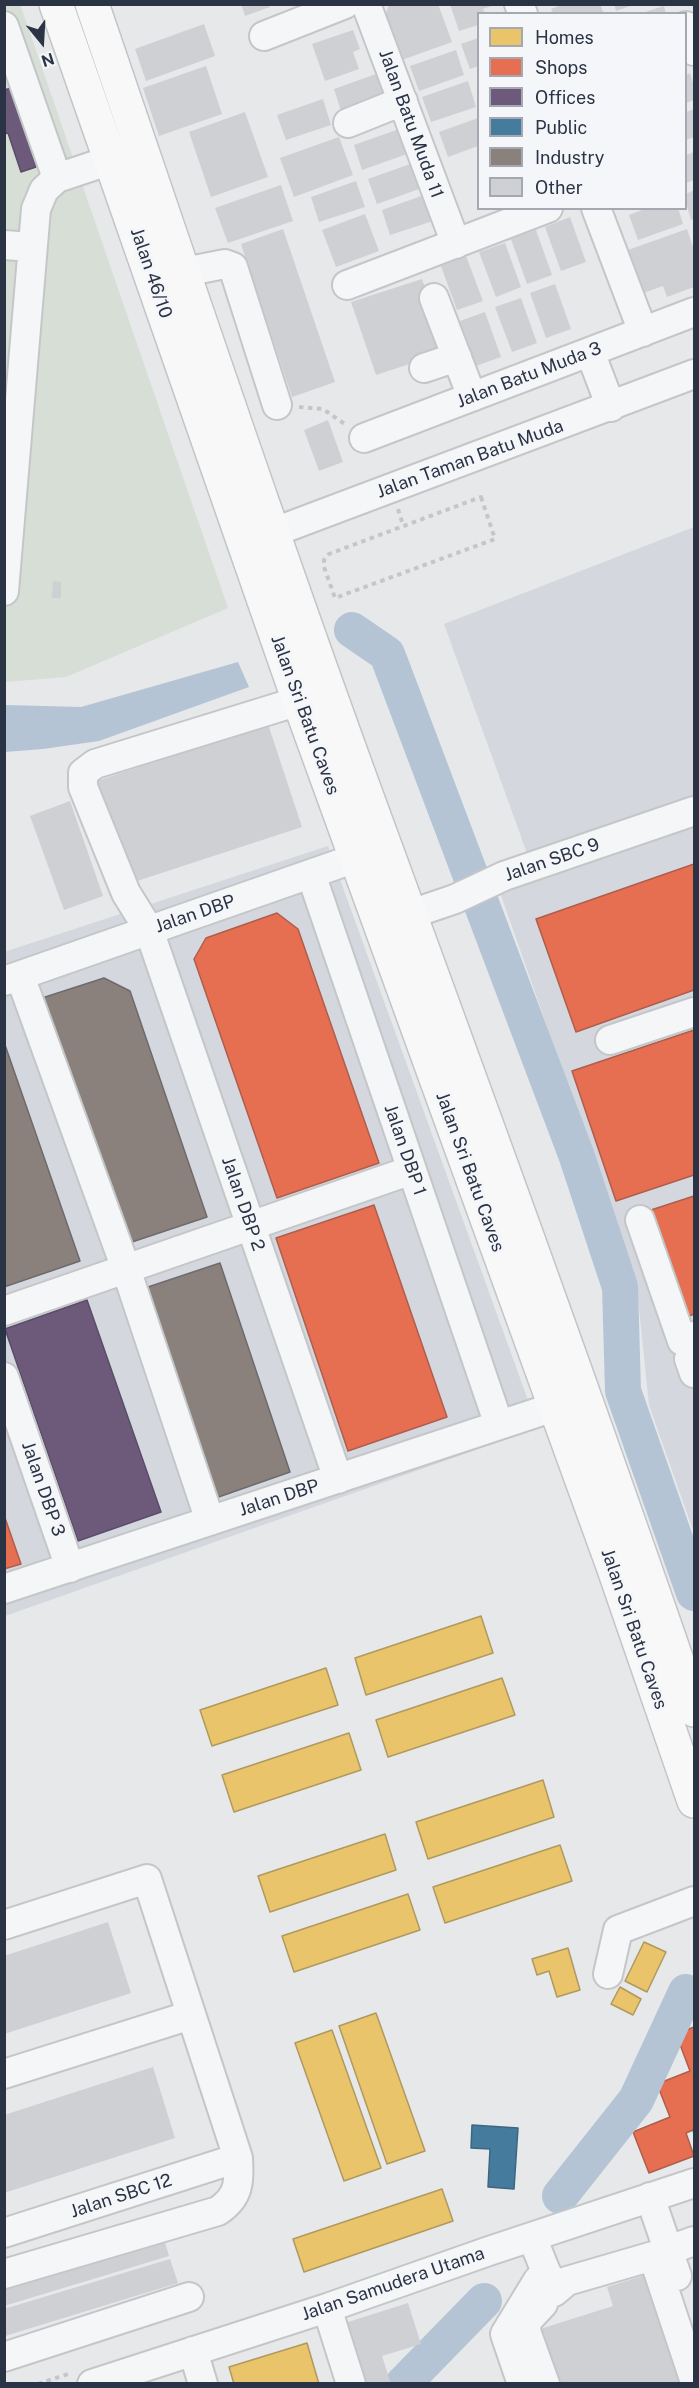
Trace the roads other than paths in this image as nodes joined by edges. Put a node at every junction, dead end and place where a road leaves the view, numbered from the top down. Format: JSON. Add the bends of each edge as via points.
{"nodes":[{"id":1,"x":56,"y":4,"type":"edge"},
{"id":2,"x":92,"y":4,"type":"edge"},
{"id":3,"x":345,"y":4,"type":"edge"},
{"id":4,"x":366,"y":4,"type":"edge"},
{"id":5,"x":4,"y":27,"type":"edge"},
{"id":6,"x":687,"y":29,"type":"edge"},
{"id":7,"x":264,"y":36,"type":"dead end"},
{"id":8,"x":694,"y":51,"type":"edge"},
{"id":9,"x":403,"y":101,"type":"junction"},
{"id":10,"x":348,"y":123,"type":"dead end"},
{"id":11,"x":111,"y":160,"type":"junction"},
{"id":12,"x":57,"y":178,"type":"junction"},
{"id":13,"x":543,"y":210,"type":"edge"},
{"id":14,"x":597,"y":210,"type":"edge"},
{"id":15,"x":456,"y":244,"type":"junction"},
{"id":16,"x":4,"y":245,"type":"edge"},
{"id":17,"x":32,"y":247,"type":"junction"},
{"id":18,"x":184,"y":272,"type":"junction"},
{"id":19,"x":347,"y":285,"type":"dead end"},
{"id":20,"x":434,"y":298,"type":"dead end"},
{"id":21,"x":694,"y":312,"type":"edge"},
{"id":22,"x":643,"y":332,"type":"junction"},
{"id":23,"x":590,"y":352,"type":"junction"},
{"id":24,"x":457,"y":357,"type":"junction"},
{"id":25,"x":424,"y":369,"type":"dead end"},
{"id":26,"x":694,"y":374,"type":"edge"},
{"id":27,"x":472,"y":397,"type":"junction"},
{"id":28,"x":277,"y":405,"type":"road end"},
{"id":29,"x":611,"y":407,"type":"junction"},
{"id":30,"x":364,"y":438,"type":"road end"},
{"id":31,"x":259,"y":538,"type":"junction"},
{"id":32,"x":4,"y":591,"type":"edge"},
{"id":33,"x":300,"y":701,"type":"junction"},
{"id":34,"x":694,"y":811,"type":"edge"},
{"id":35,"x":371,"y":853,"type":"junction"},
{"id":36,"x":311,"y":874,"type":"junction"},
{"id":37,"x":411,"y":914,"type":"junction"},
{"id":38,"x":149,"y":930,"type":"junction"},
{"id":39,"x":12,"y":979,"type":"edge"},
{"id":40,"x":694,"y":1012,"type":"edge"},
{"id":41,"x":610,"y":1040,"type":"dead end"},
{"id":42,"x":412,"y":1170,"type":"junction"},
{"id":43,"x":640,"y":1220,"type":"dead end"},
{"id":44,"x":251,"y":1226,"type":"junction"},
{"id":45,"x":126,"y":1269,"type":"junction"},
{"id":46,"x":4,"y":1311,"type":"edge"},
{"id":47,"x":694,"y":1336,"type":"edge"},
{"id":48,"x":694,"y":1357,"type":"edge"},
{"id":49,"x":694,"y":1373,"type":"edge"},
{"id":50,"x":4,"y":1377,"type":"edge"},
{"id":51,"x":554,"y":1407,"type":"junction"},
{"id":52,"x":499,"y":1425,"type":"junction"},
{"id":53,"x":338,"y":1479,"type":"junction"},
{"id":54,"x":210,"y":1521,"type":"junction"},
{"id":55,"x":70,"y":1568,"type":"junction"},
{"id":56,"x":4,"y":1589,"type":"edge"},
{"id":57,"x":694,"y":1710,"type":"edge"},
{"id":58,"x":694,"y":1801,"type":"edge"},
{"id":59,"x":694,"y":1901,"type":"edge"},
{"id":60,"x":4,"y":1925,"type":"edge"},
{"id":61,"x":608,"y":1974,"type":"dead end"},
{"id":62,"x":191,"y":2015,"type":"junction"},
{"id":63,"x":4,"y":2074,"type":"edge"},
{"id":64,"x":238,"y":2158,"type":"junction"},
{"id":65,"x":694,"y":2182,"type":"edge"},
{"id":66,"x":650,"y":2197,"type":"junction"},
{"id":67,"x":4,"y":2233,"type":"edge"},
{"id":68,"x":532,"y":2237,"type":"junction"},
{"id":69,"x":682,"y":2245,"type":"edge"},
{"id":70,"x":4,"y":2274,"type":"edge"},
{"id":71,"x":551,"y":2283,"type":"junction"},
{"id":72,"x":189,"y":2297,"type":"dead end"},
{"id":73,"x":327,"y":2308,"type":"junction"},
{"id":74,"x":694,"y":2330,"type":"edge"},
{"id":75,"x":193,"y":2351,"type":"junction"},
{"id":76,"x":4,"y":2357,"type":"edge"},
{"id":77,"x":694,"y":2379,"type":"edge"},
{"id":78,"x":92,"y":2384,"type":"edge"},
{"id":79,"x":203,"y":2384,"type":"edge"},
{"id":80,"x":351,"y":2384,"type":"edge"},
{"id":81,"x":522,"y":2384,"type":"edge"},
{"id":82,"x":545,"y":2384,"type":"edge"}],
"edges":[{"from":1,"to":11,"type":"main road","name":"Jalan 46/10"},
{"from":2,"to":18,"type":"main road","name":"Jalan 46/10"},
{"from":3,"to":7,"type":"street"},
{"from":4,"to":9,"type":"street","name":"Jalan Batu Muda 11"},
{"from":5,"to":12,"type":"street"},
{"from":6,"to":8,"type":"street"},
{"from":9,"to":10,"type":"street"},
{"from":9,"to":15,"type":"street","name":"Jalan Batu Muda 11"},
{"from":11,"to":12,"type":"street"},
{"from":11,"to":31,"type":"main road","name":"Jalan 46/10"},
{"from":12,"to":17,"type":"street","via":[[44,190],[36,209]]},
{"from":13,"to":15,"type":"street"},
{"from":14,"to":22,"type":"street"},
{"from":15,"to":19,"type":"street"},
{"from":16,"to":17,"type":"street"},
{"from":17,"to":32,"type":"street"},
{"from":18,"to":28,"type":"street","via":[[225,264],[233,267]]},
{"from":18,"to":31,"type":"main road","name":"Jalan 46/10"},
{"from":20,"to":24,"type":"street"},
{"from":21,"to":22,"type":"street","name":"Jalan Batu Muda 3"},
{"from":22,"to":23,"type":"street","name":"Jalan Batu Muda 3"},
{"from":23,"to":27,"type":"street","name":"Jalan Batu Muda 3"},
{"from":23,"to":29,"type":"street"},
{"from":24,"to":25,"type":"street"},
{"from":24,"to":27,"type":"street"},
{"from":26,"to":29,"type":"street","name":"Jalan Taman Batu Muda"},
{"from":27,"to":30,"type":"street","name":"Jalan Batu Muda 3"},
{"from":29,"to":31,"type":"street","name":"Jalan Taman Batu Muda"},
{"from":31,"to":33,"type":"main road","name":"Jalan Sri Batu Caves"},
{"from":31,"to":35,"type":"main road","name":"Jalan Sri Batu Caves"},
{"from":33,"to":35,"type":"main road","name":"Jalan Sri Batu Caves"},
{"from":33,"to":38,"type":"street","name":"Jalan DBP 2","via":[[95,764],[83,773],[83,787],[126,893]]},
{"from":34,"to":37,"type":"street","name":"Jalan SBC 9","via":[[504,876]]},
{"from":35,"to":36,"type":"street","name":"Jalan DBP"},
{"from":35,"to":37,"type":"main road","name":"Jalan Sri Batu Caves"},
{"from":35,"to":51,"type":"main road","name":"Jalan Sri Batu Caves"},
{"from":36,"to":38,"type":"street","name":"Jalan DBP"},
{"from":36,"to":42,"type":"street","name":"Jalan DBP 1"},
{"from":37,"to":57,"type":"main road","name":"Jalan Sri Batu Caves"},
{"from":38,"to":39,"type":"street","name":"Jalan DBP"},
{"from":38,"to":44,"type":"street","name":"Jalan DBP 2"},
{"from":39,"to":45,"type":"street"},
{"from":40,"to":41,"type":"street"},
{"from":42,"to":44,"type":"street"},
{"from":42,"to":52,"type":"street","name":"Jalan DBP 1"},
{"from":43,"to":47,"type":"street","via":[[682,1341]]},
{"from":44,"to":45,"type":"street"},
{"from":44,"to":53,"type":"street","name":"Jalan DBP 2"},
{"from":45,"to":46,"type":"street"},
{"from":45,"to":54,"type":"street"},
{"from":48,"to":49,"type":"street","via":[[690,1359]]},
{"from":50,"to":55,"type":"street","name":"Jalan DBP 3"},
{"from":51,"to":52,"type":"street","name":"Jalan DBP"},
{"from":51,"to":58,"type":"main road","name":"Jalan Sri Batu Caves"},
{"from":52,"to":53,"type":"street","name":"Jalan DBP"},
{"from":53,"to":54,"type":"street","name":"Jalan DBP"},
{"from":54,"to":55,"type":"street","name":"Jalan DBP"},
{"from":55,"to":56,"type":"street","name":"Jalan DBP"},
{"from":59,"to":61,"type":"street","via":[[618,1930]]},
{"from":60,"to":62,"type":"street","via":[[147,1879]]},
{"from":62,"to":63,"type":"street"},
{"from":62,"to":64,"type":"street"},
{"from":64,"to":67,"type":"street","name":"Jalan SBC 12"},
{"from":64,"to":70,"type":"street","via":[[239,2184],[218,2211]]},
{"from":65,"to":66,"type":"street","name":"Jalan Samudera Utama"},
{"from":66,"to":68,"type":"street","name":"Jalan Samudera Utama"},
{"from":66,"to":69,"type":"street"},
{"from":68,"to":71,"type":"street"},
{"from":68,"to":73,"type":"street","name":"Jalan Samudera Utama"},
{"from":69,"to":74,"type":"street"},
{"from":71,"to":77,"type":"street","via":[[653,2256]]},
{"from":71,"to":81,"type":"street","via":[[538,2280],[505,2334]]},
{"from":71,"to":82,"type":"street","via":[[527,2321],[526,2331]]},
{"from":72,"to":76,"type":"street"},
{"from":73,"to":75,"type":"street","name":"Jalan Samudera Utama"},
{"from":73,"to":80,"type":"street"},
{"from":75,"to":78,"type":"street","name":"Jalan Samudera Utama"},
{"from":75,"to":79,"type":"street"}]}
